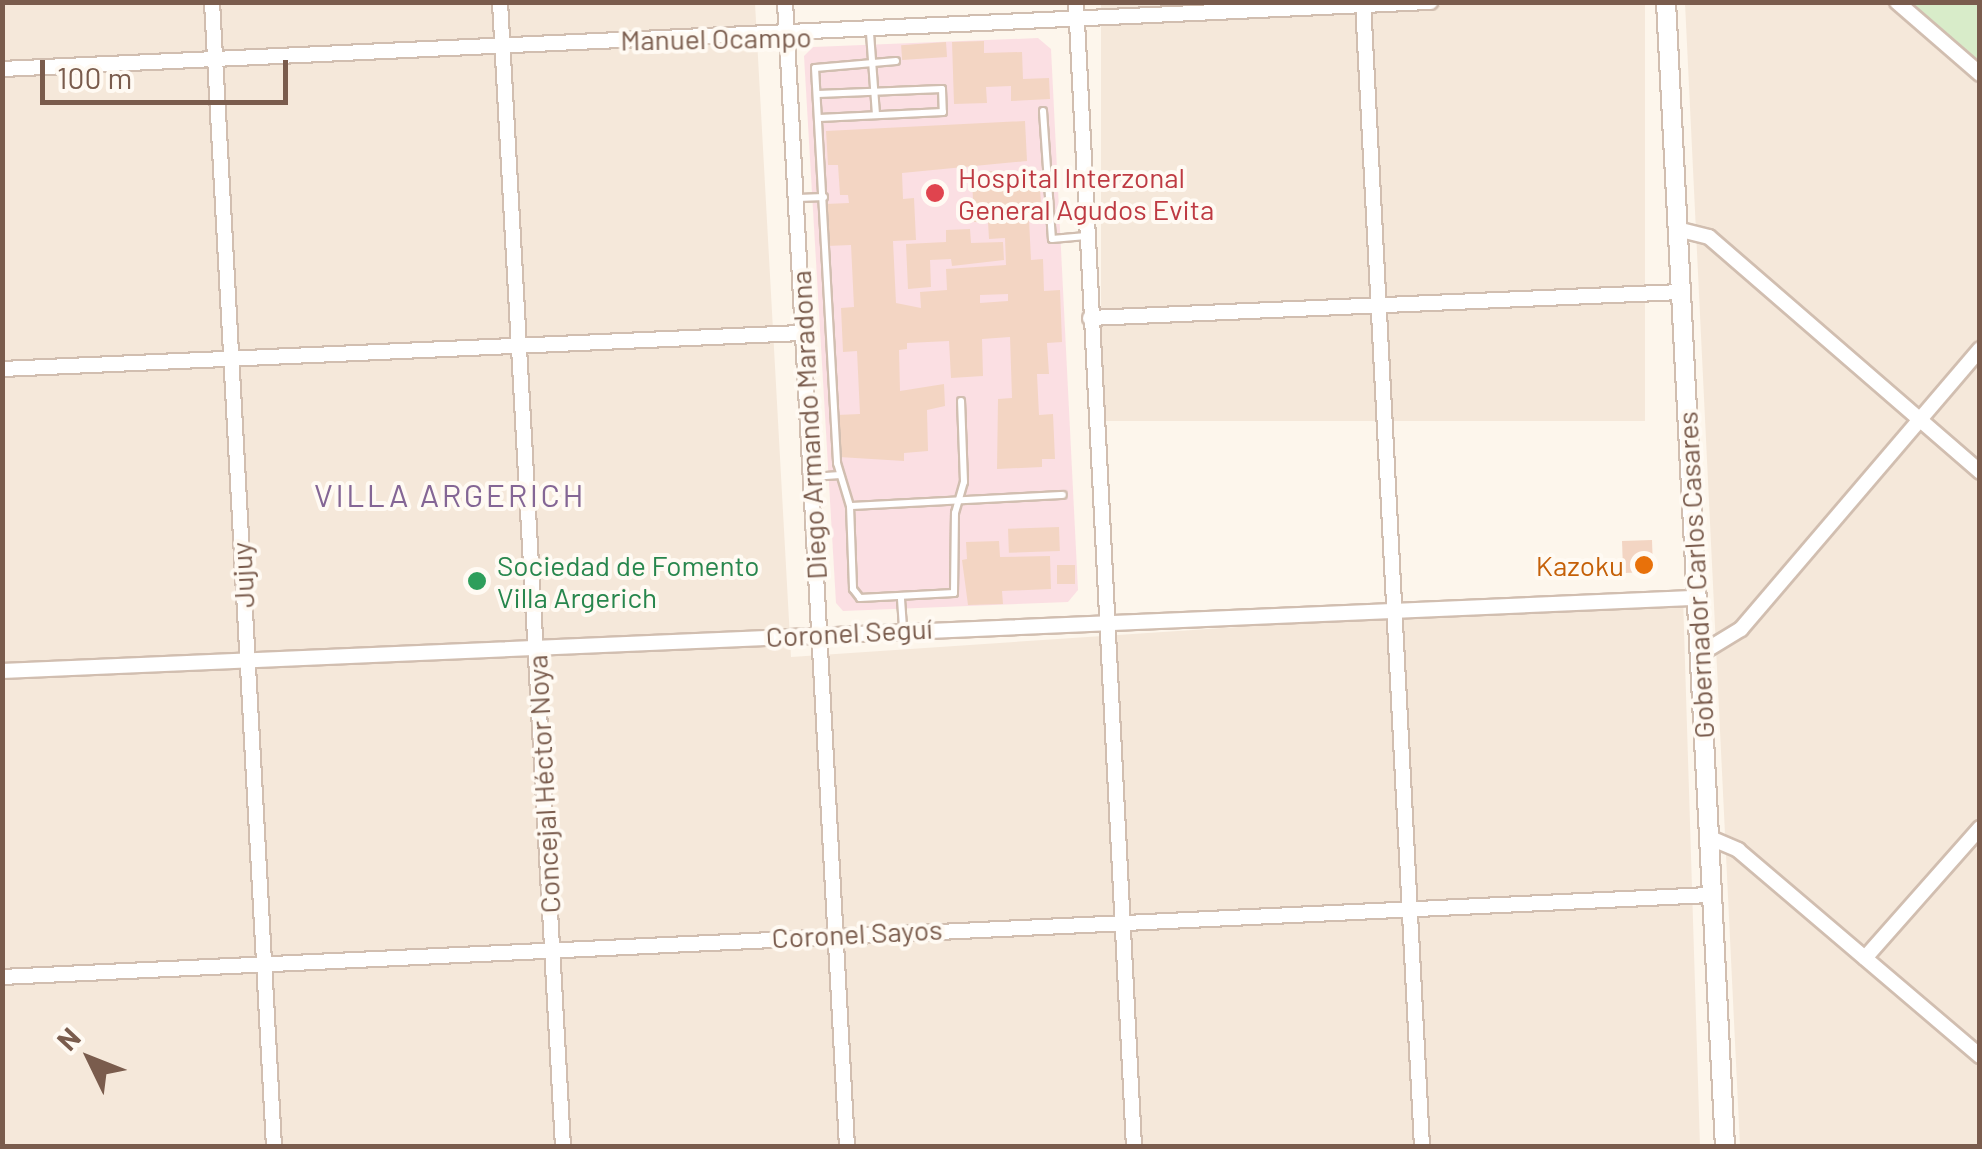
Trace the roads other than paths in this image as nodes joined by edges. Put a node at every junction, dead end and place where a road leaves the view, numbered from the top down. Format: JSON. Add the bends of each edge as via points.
{"nodes":[{"id":1,"x":212,"y":2,"type":"edge"},
{"id":2,"x":500,"y":2,"type":"edge"},
{"id":3,"x":785,"y":2,"type":"edge"},
{"id":4,"x":1076,"y":2,"type":"edge"},
{"id":5,"x":1430,"y":2,"type":"edge"},
{"id":6,"x":1666,"y":2,"type":"edge"},
{"id":7,"x":1897,"y":2,"type":"edge"},
{"id":8,"x":1363,"y":4,"type":"edge"},
{"id":9,"x":1076,"y":21,"type":"junction"},
{"id":10,"x":870,"y":33,"type":"junction"},
{"id":11,"x":786,"y":36,"type":"junction"},
{"id":12,"x":502,"y":43,"type":"junction"},
{"id":13,"x":215,"y":59,"type":"junction"},
{"id":14,"x":896,"y":61,"type":"dead end"},
{"id":15,"x":872,"y":63,"type":"junction"},
{"id":16,"x":2,"y":69,"type":"edge"},
{"id":17,"x":1980,"y":74,"type":"edge"},
{"id":18,"x":874,"y":92,"type":"junction"},
{"id":19,"x":818,"y":94,"type":"junction"},
{"id":20,"x":1043,"y":111,"type":"dead end"},
{"id":21,"x":876,"y":115,"type":"junction"},
{"id":22,"x":820,"y":118,"type":"junction"},
{"id":23,"x":824,"y":196,"type":"junction"},
{"id":24,"x":796,"y":198,"type":"junction"},
{"id":25,"x":1677,"y":229,"type":"junction"},
{"id":26,"x":1086,"y":236,"type":"junction"},
{"id":27,"x":1680,"y":292,"type":"junction"},
{"id":28,"x":1378,"y":308,"type":"junction"},
{"id":29,"x":1090,"y":318,"type":"junction"},
{"id":30,"x":802,"y":333,"type":"junction"},
{"id":31,"x":518,"y":346,"type":"junction"},
{"id":32,"x":1980,"y":349,"type":"edge"},
{"id":33,"x":229,"y":358,"type":"junction"},
{"id":34,"x":2,"y":368,"type":"edge"},
{"id":35,"x":961,"y":401,"type":"dead end"},
{"id":36,"x":1920,"y":420,"type":"junction"},
{"id":37,"x":1980,"y":472,"type":"edge"},
{"id":38,"x":840,"y":474,"type":"junction"},
{"id":39,"x":812,"y":477,"type":"junction"},
{"id":40,"x":1064,"y":495,"type":"dead end"},
{"id":41,"x":959,"y":498,"type":"junction"},
{"id":42,"x":850,"y":506,"type":"junction"},
{"id":43,"x":902,"y":598,"type":"junction"},
{"id":44,"x":1696,"y":598,"type":"junction"},
{"id":45,"x":1396,"y":610,"type":"junction"},
{"id":46,"x":1106,"y":622,"type":"junction"},
{"id":47,"x":903,"y":630,"type":"junction"},
{"id":48,"x":819,"y":634,"type":"junction"},
{"id":49,"x":535,"y":648,"type":"junction"},
{"id":50,"x":1700,"y":654,"type":"junction"},
{"id":51,"x":246,"y":659,"type":"junction"},
{"id":52,"x":2,"y":670,"type":"edge"},
{"id":53,"x":1980,"y":828,"type":"edge"},
{"id":54,"x":1708,"y":837,"type":"junction"},
{"id":55,"x":1712,"y":895,"type":"junction"},
{"id":56,"x":1410,"y":908,"type":"junction"},
{"id":57,"x":1122,"y":922,"type":"junction"},
{"id":58,"x":834,"y":934,"type":"junction"},
{"id":59,"x":552,"y":949,"type":"junction"},
{"id":60,"x":1865,"y":958,"type":"junction"},
{"id":61,"x":262,"y":962,"type":"junction"},
{"id":62,"x":2,"y":977,"type":"edge"},
{"id":63,"x":1980,"y":1056,"type":"edge"},
{"id":64,"x":274,"y":1146,"type":"edge"},
{"id":65,"x":563,"y":1146,"type":"edge"},
{"id":66,"x":847,"y":1146,"type":"edge"},
{"id":67,"x":1134,"y":1146,"type":"edge"},
{"id":68,"x":1422,"y":1146,"type":"edge"},
{"id":69,"x":1725,"y":1146,"type":"edge"}],
"edges":[{"from":1,"to":13,"type":"street","name":"Jujuy"},
{"from":2,"to":12,"type":"street","name":"Concejal Héctor Noya"},
{"from":3,"to":11,"type":"street","name":"Diego Armando Maradona"},
{"from":4,"to":9,"type":"street"},
{"from":5,"to":8,"type":"street","name":"Manuel Ocampo"},
{"from":6,"to":25,"type":"street","name":"Gobernador Carlos Casares"},
{"from":7,"to":17,"type":"street"},
{"from":8,"to":9,"type":"street","name":"Manuel Ocampo"},
{"from":8,"to":28,"type":"street"},
{"from":9,"to":10,"type":"street","name":"Manuel Ocampo"},
{"from":9,"to":26,"type":"street"},
{"from":10,"to":11,"type":"street","name":"Manuel Ocampo"},
{"from":10,"to":15,"type":"lane"},
{"from":11,"to":12,"type":"street","name":"Manuel Ocampo"},
{"from":11,"to":24,"type":"street","name":"Diego Armando Maradona"},
{"from":12,"to":13,"type":"street","name":"Manuel Ocampo"},
{"from":12,"to":31,"type":"street","name":"Concejal Héctor Noya"},
{"from":13,"to":16,"type":"street","name":"Manuel Ocampo"},
{"from":13,"to":33,"type":"street","name":"Jujuy"},
{"from":14,"to":15,"type":"lane"},
{"from":15,"to":18,"type":"lane"},
{"from":15,"to":19,"type":"lane","via":[[816,66]]},
{"from":18,"to":19,"type":"lane"},
{"from":18,"to":21,"type":"lane"},
{"from":18,"to":21,"type":"lane","via":[[942,89],[943,112]]},
{"from":19,"to":22,"type":"lane"},
{"from":20,"to":26,"type":"lane","via":[[1052,239]]},
{"from":21,"to":22,"type":"lane"},
{"from":22,"to":23,"type":"lane"},
{"from":23,"to":24,"type":"lane"},
{"from":23,"to":38,"type":"lane"},
{"from":24,"to":30,"type":"street","name":"Diego Armando Maradona"},
{"from":25,"to":27,"type":"street","name":"Gobernador Carlos Casares"},
{"from":25,"to":36,"type":"street","via":[[1709,237]]},
{"from":26,"to":29,"type":"street"},
{"from":27,"to":28,"type":"street"},
{"from":27,"to":44,"type":"street","name":"Gobernador Carlos Casares"},
{"from":28,"to":29,"type":"street"},
{"from":28,"to":45,"type":"street"},
{"from":29,"to":46,"type":"street"},
{"from":30,"to":31,"type":"street"},
{"from":30,"to":39,"type":"street","name":"Diego Armando Maradona"},
{"from":31,"to":33,"type":"street"},
{"from":31,"to":49,"type":"street","name":"Concejal Héctor Noya"},
{"from":32,"to":36,"type":"street"},
{"from":33,"to":34,"type":"street"},
{"from":33,"to":51,"type":"street","name":"Jujuy"},
{"from":35,"to":41,"type":"lane"},
{"from":36,"to":37,"type":"street"},
{"from":36,"to":50,"type":"street","via":[[1741,629]]},
{"from":38,"to":39,"type":"lane"},
{"from":38,"to":42,"type":"lane"},
{"from":39,"to":48,"type":"street","name":"Diego Armando Maradona"},
{"from":40,"to":41,"type":"lane"},
{"from":41,"to":42,"type":"lane"},
{"from":41,"to":43,"type":"lane","via":[[954,593]]},
{"from":42,"to":43,"type":"lane","via":[[855,594]]},
{"from":43,"to":47,"type":"lane"},
{"from":44,"to":45,"type":"street","name":"Coronel Seguí"},
{"from":44,"to":50,"type":"street","name":"Gobernador Carlos Casares"},
{"from":45,"to":46,"type":"street","name":"Coronel Seguí"},
{"from":45,"to":56,"type":"street"},
{"from":46,"to":47,"type":"street","name":"Coronel Seguí"},
{"from":46,"to":57,"type":"street"},
{"from":47,"to":48,"type":"street","name":"Coronel Seguí"},
{"from":48,"to":49,"type":"street","name":"Coronel Seguí"},
{"from":48,"to":58,"type":"street","name":"Diego Armando Maradona"},
{"from":49,"to":51,"type":"street","name":"Coronel Seguí"},
{"from":49,"to":59,"type":"street","name":"Concejal Héctor Noya"},
{"from":50,"to":54,"type":"street","name":"Gobernador Carlos Casares"},
{"from":51,"to":52,"type":"street","name":"Coronel Seguí"},
{"from":51,"to":61,"type":"street","name":"Jujuy"},
{"from":53,"to":60,"type":"street"},
{"from":54,"to":55,"type":"street","name":"Gobernador Carlos Casares"},
{"from":54,"to":60,"type":"street","via":[[1738,850]]},
{"from":55,"to":56,"type":"street","name":"Coronel Sayos"},
{"from":55,"to":69,"type":"street","name":"Gobernador Carlos Casares"},
{"from":56,"to":57,"type":"street","name":"Coronel Sayos"},
{"from":56,"to":68,"type":"street"},
{"from":57,"to":58,"type":"street","name":"Coronel Sayos"},
{"from":57,"to":67,"type":"street"},
{"from":58,"to":59,"type":"street","name":"Coronel Sayos"},
{"from":58,"to":66,"type":"street","name":"Diego Armando Maradona"},
{"from":59,"to":61,"type":"street","name":"Coronel Sayos"},
{"from":59,"to":65,"type":"street","name":"Concejal Héctor Noya"},
{"from":60,"to":63,"type":"street"},
{"from":61,"to":62,"type":"street","name":"Coronel Sayos"},
{"from":61,"to":64,"type":"street","name":"Jujuy"}]}
